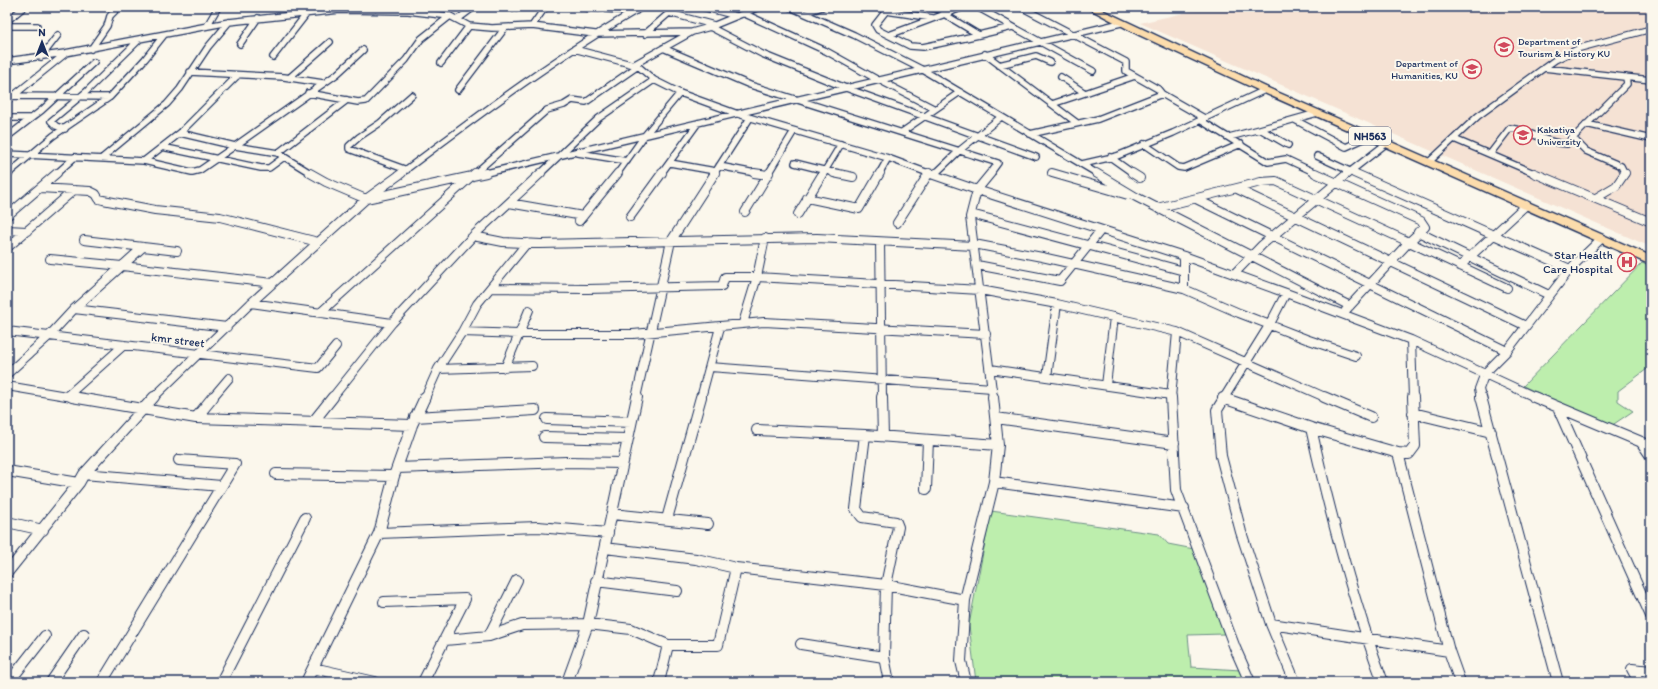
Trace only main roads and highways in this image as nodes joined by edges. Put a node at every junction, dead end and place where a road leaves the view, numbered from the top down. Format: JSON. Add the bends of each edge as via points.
{"nodes":[{"id":1,"x":1090,"y":7,"type":"edge"},
{"id":2,"x":1097,"y":7,"type":"edge"},
{"id":3,"x":1431,"y":161,"type":"junction"},
{"id":4,"x":1651,"y":256,"type":"edge"},
{"id":5,"x":1651,"y":261,"type":"edge"}],
"edges":[{"from":1,"to":3,"type":"highway","number":"NH563","via":[[1265,90]]},
{"from":2,"to":3,"type":"highway","number":"NH563"},
{"from":3,"to":4,"type":"highway","number":"NH563"},
{"from":3,"to":5,"type":"highway","number":"NH563"}]}
